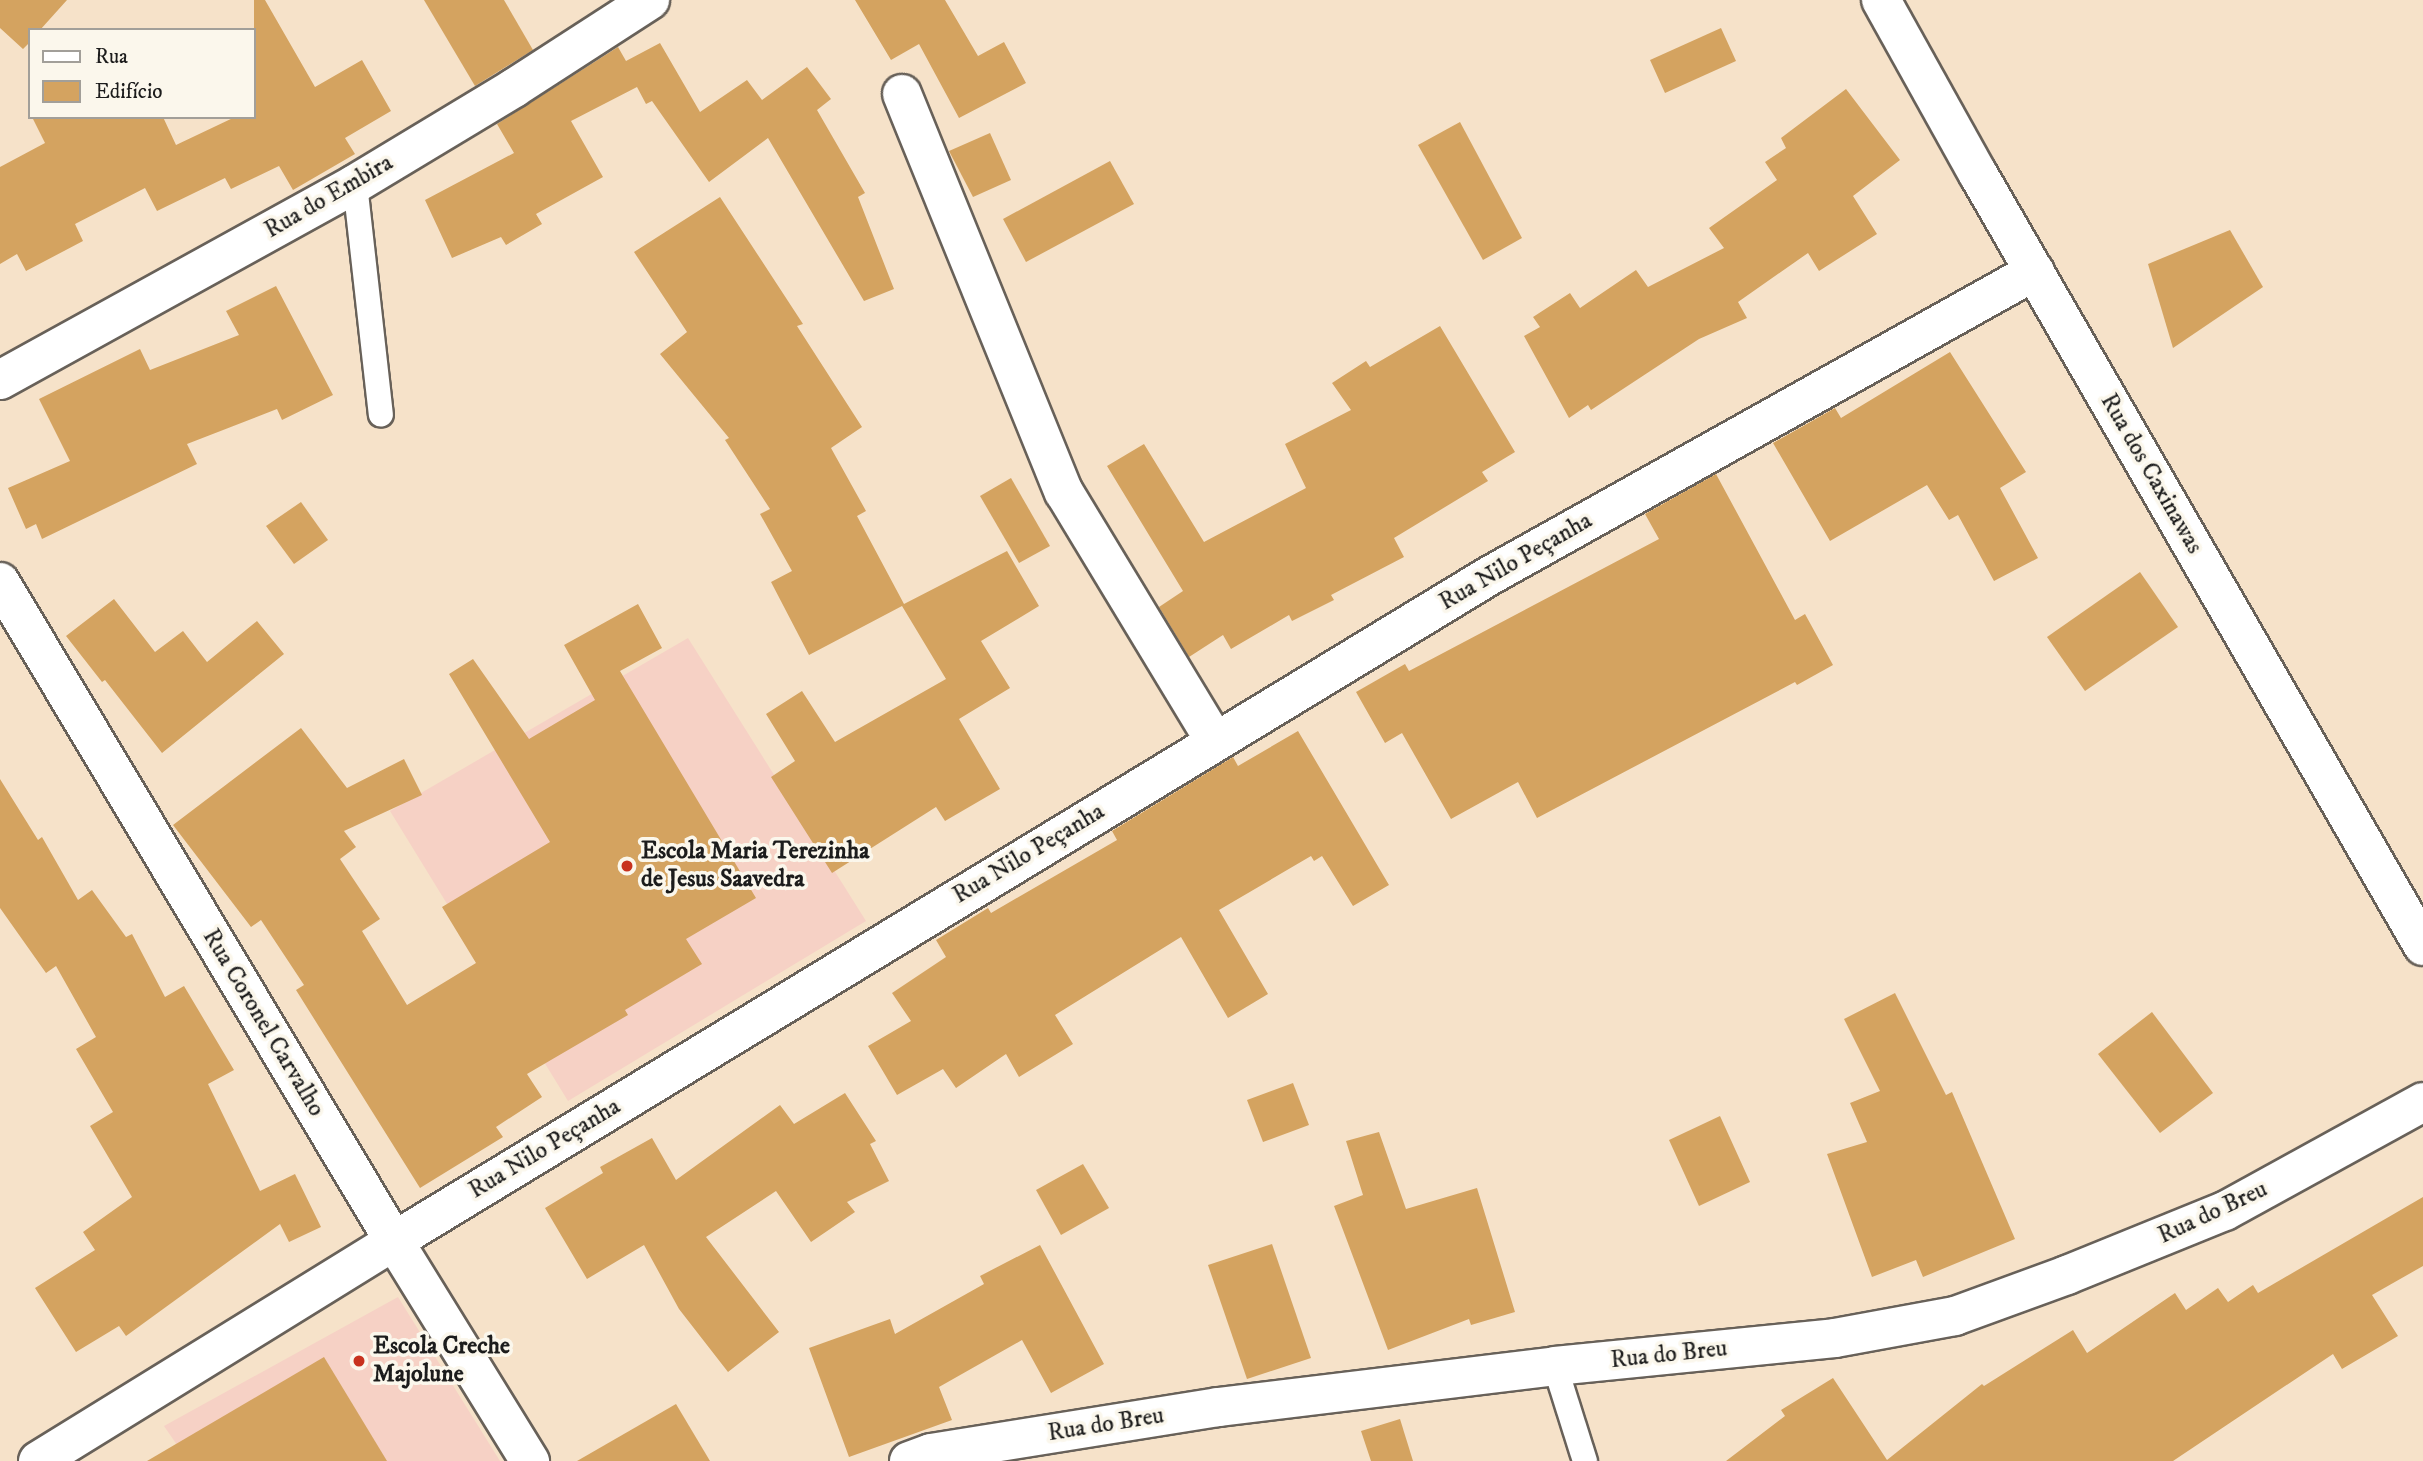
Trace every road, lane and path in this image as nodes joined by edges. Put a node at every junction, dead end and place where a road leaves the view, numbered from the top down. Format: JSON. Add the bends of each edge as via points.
{"nodes":[{"id":1,"x":650,"y":0,"type":"edge"},
{"id":2,"x":1881,"y":0,"type":"edge"},
{"id":3,"x":902,"y":94,"type":"dead end"},
{"id":4,"x":355,"y":184,"type":"junction"},
{"id":5,"x":2035,"y":271,"type":"junction"},
{"id":6,"x":0,"y":380,"type":"edge"},
{"id":7,"x":381,"y":415,"type":"dead end"},
{"id":8,"x":0,"y":582,"type":"edge"},
{"id":9,"x":1215,"y":741,"type":"junction"},
{"id":10,"x":2423,"y":946,"type":"edge"},
{"id":11,"x":2423,"y":1102,"type":"edge"},
{"id":12,"x":394,"y":1241,"type":"junction"},
{"id":13,"x":1555,"y":1366,"type":"junction"},
{"id":14,"x":38,"y":1461,"type":"edge"},
{"id":15,"x":530,"y":1461,"type":"edge"},
{"id":16,"x":909,"y":1461,"type":"edge"},
{"id":17,"x":1585,"y":1461,"type":"edge"}],
"edges":[{"from":1,"to":4,"type":"street","name":"Rua do Embira"},
{"from":2,"to":5,"type":"street","name":"Rua dos Caxinawas"},
{"from":3,"to":9,"type":"street","via":[[1064,492]]},
{"from":4,"to":6,"type":"street","name":"Rua do Embira"},
{"from":4,"to":7,"type":"lane"},
{"from":5,"to":9,"type":"street","name":"Rua Nilo Peçanha","via":[[1489,576]]},
{"from":5,"to":10,"type":"street","name":"Rua dos Caxinawas"},
{"from":8,"to":12,"type":"street","name":"Rua Coronel Carvalho"},
{"from":9,"to":12,"type":"street","name":"Rua Nilo Peçanha"},
{"from":11,"to":13,"type":"street","name":"Rua do Breu","via":[[2225,1211],[1955,1316],[1835,1338]]},
{"from":12,"to":14,"type":"street","name":"Rua Nilo Peçanha"},
{"from":12,"to":15,"type":"street","name":"Rua Coronel Carvalho"},
{"from":13,"to":16,"type":"street","name":"Rua do Breu","via":[[1218,1407],[931,1453]]},
{"from":13,"to":17,"type":"lane"}]}
